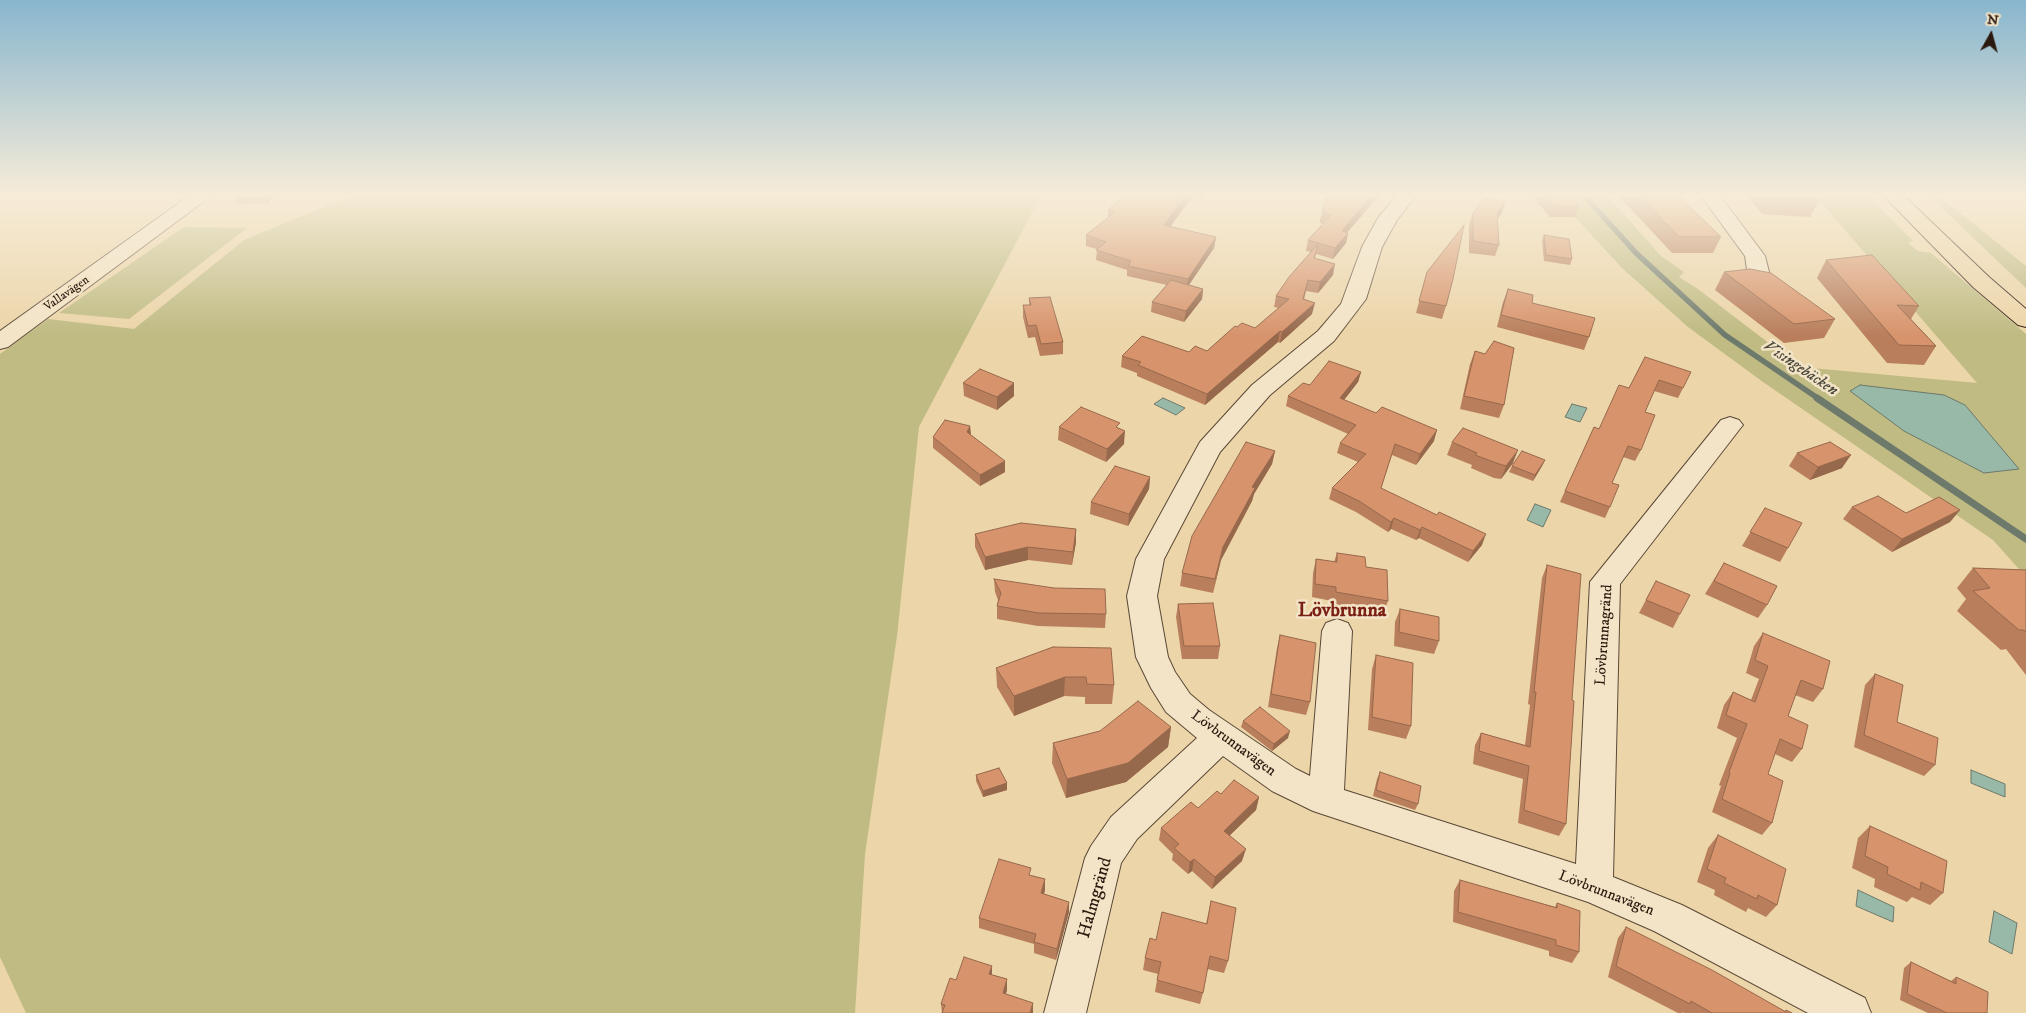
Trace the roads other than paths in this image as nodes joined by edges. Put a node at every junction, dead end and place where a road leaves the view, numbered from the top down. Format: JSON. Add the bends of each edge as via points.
{"nodes":[{"id":1,"x":142,"y":240,"type":"edge"},
{"id":2,"x":1376,"y":240,"type":"edge"},
{"id":3,"x":1743,"y":240,"type":"edge"},
{"id":4,"x":1938,"y":240,"type":"edge"},
{"id":5,"x":1955,"y":240,"type":"edge"},
{"id":6,"x":1759,"y":276,"type":"edge"},
{"id":7,"x":2026,"y":316,"type":"edge"},
{"id":8,"x":2026,"y":320,"type":"edge"},
{"id":9,"x":0,"y":342,"type":"edge"},
{"id":10,"x":1730,"y":425,"type":"dead end"},
{"id":11,"x":1337,"y":631,"type":"dead end"},
{"id":12,"x":1220,"y":737,"type":"junction"},
{"id":13,"x":1326,"y":800,"type":"junction"},
{"id":14,"x":1594,"y":887,"type":"junction"},
{"id":15,"x":1066,"y":1013,"type":"edge"},
{"id":16,"x":1850,"y":1013,"type":"edge"}],
"edges":[{"from":1,"to":9,"type":"street","name":"Vallavägen"},
{"from":2,"to":12,"type":"street","name":"Lövbrunnavägen","via":[[1349,308],[1326,336],[1261,390],[1209,448],[1150,559],[1142,596],[1152,657],[1178,703]]},
{"from":3,"to":6,"type":"street","via":[[1755,256]]},
{"from":4,"to":8,"type":"main road"},
{"from":5,"to":7,"type":"main road"},
{"from":10,"to":14,"type":"street","name":"Lövbrunnagränd","via":[[1606,582]]},
{"from":11,"to":13,"type":"street"},
{"from":12,"to":13,"type":"street","name":"Lövbrunnavägen","via":[[1284,780]]},
{"from":12,"to":15,"type":"street","name":"Halmgränd","via":[[1124,828],[1104,858]]},
{"from":13,"to":14,"type":"street","name":"Lövbrunnavägen"},
{"from":14,"to":16,"type":"street","name":"Lövbrunnavägen","via":[[1668,918]]}]}
